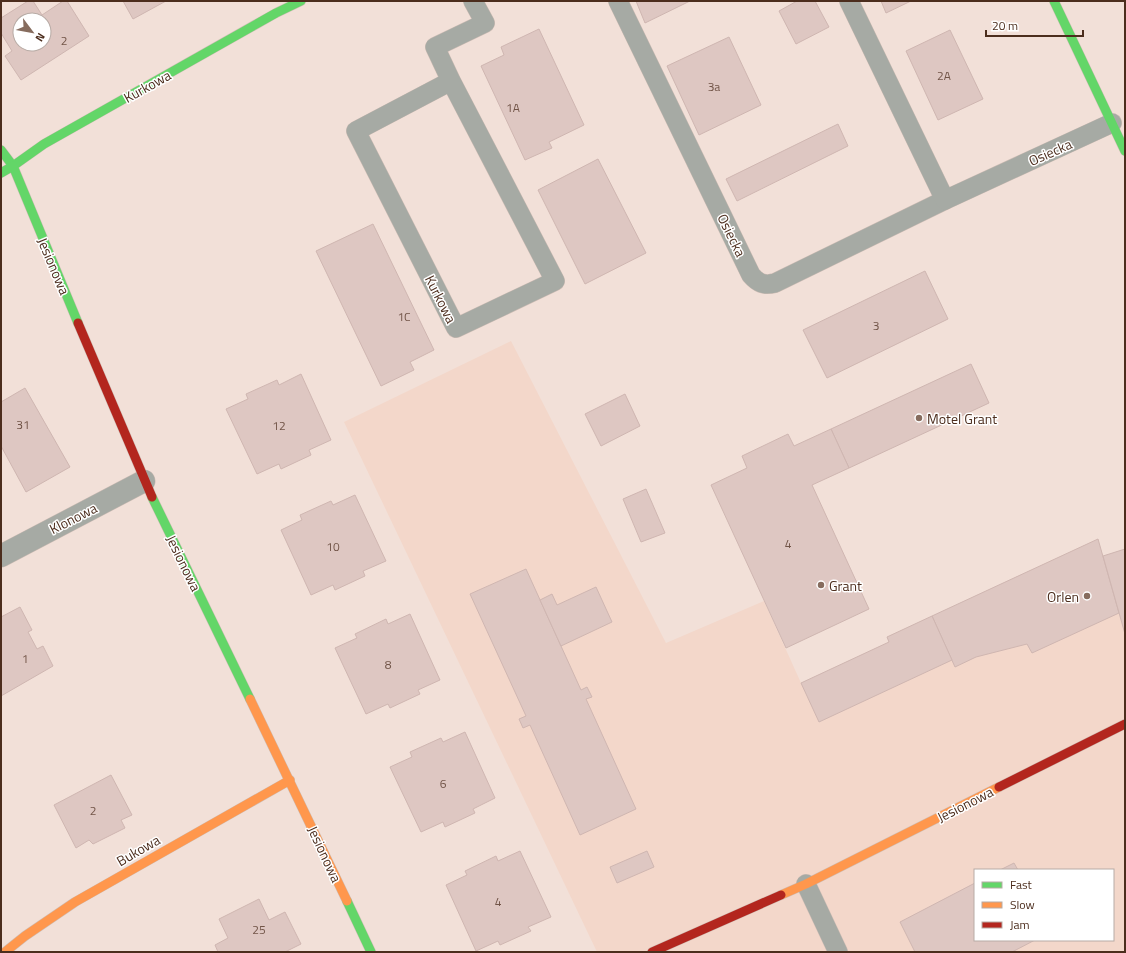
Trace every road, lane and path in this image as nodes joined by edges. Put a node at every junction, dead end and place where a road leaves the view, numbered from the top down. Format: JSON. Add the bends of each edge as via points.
{"nodes":[{"id":1,"x":301,"y":1,"type":"edge"},
{"id":2,"x":473,"y":1,"type":"edge"},
{"id":3,"x":618,"y":1,"type":"edge"},
{"id":4,"x":849,"y":1,"type":"edge"},
{"id":5,"x":1054,"y":1,"type":"edge"},
{"id":6,"x":272,"y":7,"type":"edge"},
{"id":7,"x":451,"y":81,"type":"junction"},
{"id":8,"x":1112,"y":123,"type":"junction"},
{"id":9,"x":1,"y":150,"type":"edge"},
{"id":10,"x":1125,"y":151,"type":"edge"},
{"id":11,"x":13,"y":166,"type":"junction"},
{"id":12,"x":1,"y":173,"type":"edge"},
{"id":13,"x":945,"y":200,"type":"junction"},
{"id":14,"x":144,"y":481,"type":"junction"},
{"id":15,"x":1,"y":556,"type":"edge"},
{"id":16,"x":1125,"y":724,"type":"edge"},
{"id":17,"x":290,"y":780,"type":"junction"},
{"id":18,"x":806,"y":884,"type":"junction"},
{"id":19,"x":5,"y":952,"type":"edge"},
{"id":20,"x":371,"y":952,"type":"edge"},
{"id":21,"x":652,"y":952,"type":"edge"},
{"id":22,"x":838,"y":952,"type":"edge"}],
"edges":[{"from":1,"to":6,"type":"street","name":"Kurkowa"},
{"from":2,"to":7,"type":"lane","name":"Kurkowa","via":[[484,23],[435,46]]},
{"from":3,"to":13,"type":"lane","name":"Osiecka","via":[[756,281],[768,285],[775,283]]},
{"from":4,"to":13,"type":"lane"},
{"from":5,"to":8,"type":"street"},
{"from":6,"to":11,"type":"street","name":"Kurkowa","via":[[44,144]]},
{"from":7,"to":7,"type":"lane","name":"Kurkowa","via":[[555,281],[456,328],[356,132]]},
{"from":8,"to":10,"type":"street"},
{"from":8,"to":13,"type":"lane","name":"Osiecka"},
{"from":9,"to":11,"type":"street"},
{"from":11,"to":12,"type":"street","name":"Kurkowa"},
{"from":11,"to":14,"type":"street","name":"Jesionowa"},
{"from":14,"to":15,"type":"street","name":"Klonowa"},
{"from":14,"to":17,"type":"street","name":"Jesionowa"},
{"from":16,"to":18,"type":"street","name":"Jesionowa"},
{"from":17,"to":19,"type":"street","name":"Bukowa","via":[[74,902]]},
{"from":17,"to":20,"type":"street","name":"Jesionowa"},
{"from":18,"to":21,"type":"street","name":"Jesionowa"},
{"from":18,"to":22,"type":"lane"}]}
